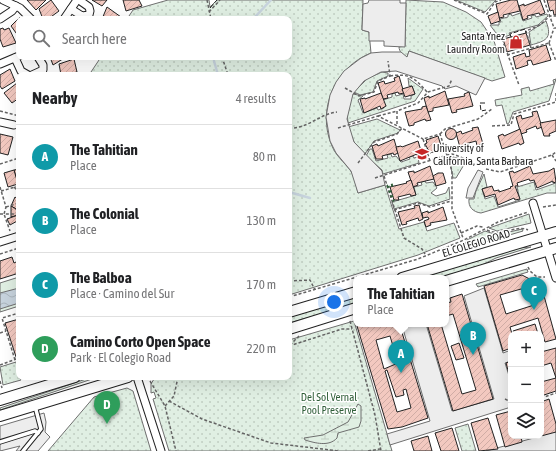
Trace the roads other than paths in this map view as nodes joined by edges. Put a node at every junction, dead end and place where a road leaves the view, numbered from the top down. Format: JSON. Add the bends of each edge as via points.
{"nodes":[{"id":1,"x":3,"y":0,"type":"edge"},
{"id":2,"x":78,"y":0,"type":"edge"},
{"id":3,"x":16,"y":6,"type":"junction"},
{"id":4,"x":71,"y":9,"type":"junction"},
{"id":5,"x":28,"y":16,"type":"edge"},
{"id":6,"x":66,"y":16,"type":"edge"},
{"id":7,"x":0,"y":19,"type":"edge"},
{"id":8,"x":16,"y":57,"type":"edge"},
{"id":9,"x":18,"y":60,"type":"edge"},
{"id":10,"x":40,"y":60,"type":"edge"},
{"id":11,"x":0,"y":64,"type":"edge"},
{"id":12,"x":23,"y":72,"type":"edge"},
{"id":13,"x":39,"y":72,"type":"edge"},
{"id":14,"x":0,"y":122,"type":"edge"},
{"id":15,"x":14,"y":125,"type":"dead end"},
{"id":16,"x":533,"y":203,"type":"dead end"},
{"id":17,"x":556,"y":232,"type":"edge"},
{"id":18,"x":543,"y":236,"type":"junction"},
{"id":19,"x":16,"y":237,"type":"edge"},
{"id":20,"x":0,"y":242,"type":"edge"},
{"id":21,"x":552,"y":249,"type":"edge"},
{"id":22,"x":412,"y":275,"type":"edge"},
{"id":23,"x":556,"y":278,"type":"edge"},
{"id":24,"x":449,"y":280,"type":"edge"},
{"id":25,"x":353,"y":293,"type":"edge"},
{"id":26,"x":353,"y":309,"type":"edge"},
{"id":27,"x":292,"y":311,"type":"edge"},
{"id":28,"x":292,"y":328,"type":"edge"},
{"id":29,"x":65,"y":380,"type":"edge"},
{"id":30,"x":118,"y":380,"type":"edge"},
{"id":31,"x":139,"y":380,"type":"edge"},
{"id":32,"x":0,"y":400,"type":"edge"},
{"id":33,"x":35,"y":405,"type":"junction"},
{"id":34,"x":0,"y":416,"type":"edge"},
{"id":35,"x":38,"y":433,"type":"junction"},
{"id":36,"x":0,"y":442,"type":"edge"},
{"id":37,"x":22,"y":451,"type":"edge"},
{"id":38,"x":161,"y":451,"type":"edge"}],
"edges":[{"from":1,"to":3,"type":"street"},
{"from":2,"to":4,"type":"street"},
{"from":2,"to":4,"type":"street","via":[[89,7],[89,15],[82,16]]},
{"from":3,"to":5,"type":"street"},
{"from":3,"to":7,"type":"street"},
{"from":4,"to":6,"type":"street"},
{"from":8,"to":11,"type":"street"},
{"from":9,"to":12,"type":"street"},
{"from":10,"to":13,"type":"street","via":[[43,70]]},
{"from":14,"to":15,"type":"street"},
{"from":16,"to":18,"type":"street"},
{"from":17,"to":18,"type":"main road","name":"EL COLEGIO ROAD"},
{"from":18,"to":21,"type":"street"},
{"from":18,"to":22,"type":"main road","name":"EL COLEGIO ROAD"},
{"from":19,"to":20,"type":"street"},
{"from":21,"to":23,"type":"street"},
{"from":21,"to":24,"type":"main road"},
{"from":25,"to":27,"type":"main road"},
{"from":26,"to":28,"type":"main road"},
{"from":29,"to":32,"type":"main road"},
{"from":30,"to":33,"type":"main road"},
{"from":31,"to":38,"type":"street"},
{"from":33,"to":34,"type":"main road"},
{"from":33,"to":35,"type":"lane","via":[[40,422]]},
{"from":35,"to":36,"type":"lane","via":[[35,431]]},
{"from":35,"to":37,"type":"lane"}]}
